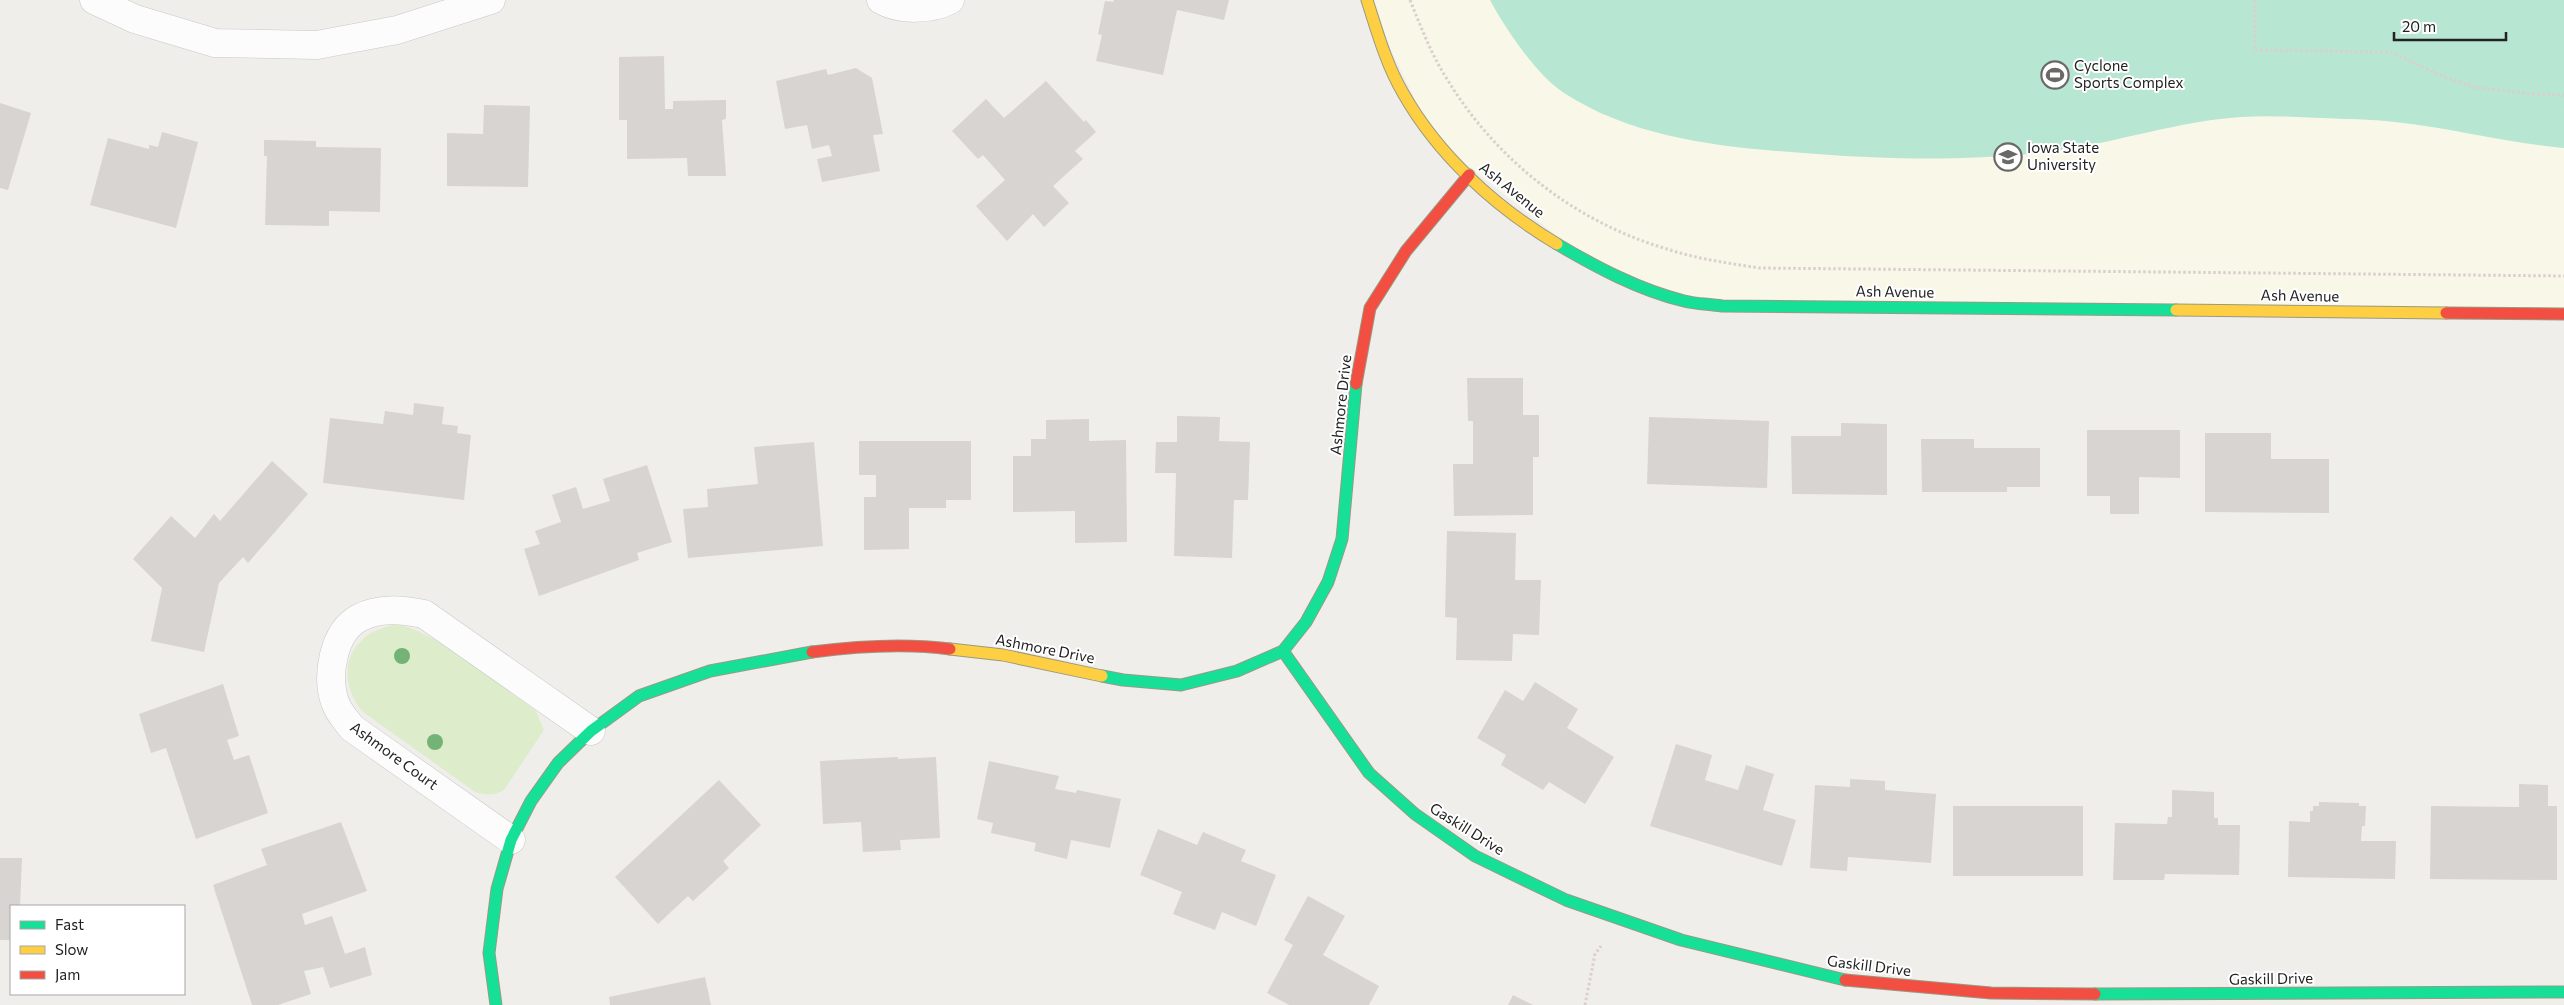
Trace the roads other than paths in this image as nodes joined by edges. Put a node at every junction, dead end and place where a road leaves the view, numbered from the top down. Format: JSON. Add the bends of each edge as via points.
{"nodes":[{"id":1,"x":94,"y":0,"type":"edge"},
{"id":2,"x":491,"y":0,"type":"edge"},
{"id":3,"x":881,"y":0,"type":"edge"},
{"id":4,"x":950,"y":0,"type":"edge"},
{"id":5,"x":1367,"y":0,"type":"edge"},
{"id":6,"x":1469,"y":176,"type":"junction"},
{"id":7,"x":2564,"y":314,"type":"edge"},
{"id":8,"x":1283,"y":651,"type":"junction"},
{"id":9,"x":591,"y":731,"type":"junction"},
{"id":10,"x":511,"y":840,"type":"junction"},
{"id":11,"x":2564,"y":992,"type":"edge"},
{"id":12,"x":2465,"y":999,"type":"edge"},
{"id":13,"x":496,"y":1005,"type":"edge"}],
"edges":[{"from":1,"to":2,"type":"street","via":[[135,20],[215,43],[317,46],[397,30]]},
{"from":3,"to":4,"type":"street","via":[[916,8]]},
{"from":5,"to":6,"type":"street","name":"Ash Avenue","via":[[1402,92],[1434,139]]},
{"from":6,"to":7,"type":"street","name":"Ash Avenue","via":[[1559,246],[1640,286],[1687,302],[1722,306]]},
{"from":6,"to":8,"type":"street","name":"Ashmore Drive","via":[[1406,251],[1370,308],[1356,382],[1342,539],[1328,582],[1306,622]]},
{"from":8,"to":9,"type":"street","name":"Ashmore Drive","via":[[1237,671],[1182,685],[1123,680],[1003,655],[946,648],[856,646],[782,656],[710,671],[639,696]]},
{"from":8,"to":12,"type":"street","name":"Gaskill Drive","via":[[1368,774],[1415,814],[1475,856],[1566,900],[1681,940],[1834,978],[1991,993]]},
{"from":9,"to":10,"type":"street","name":"Ashmore Drive","via":[[558,763],[531,801]]},
{"from":9,"to":10,"type":"street","name":"Ashmore Court","via":[[424,614],[400,609],[380,611],[358,618],[341,635],[331,680],[334,702],[342,716],[352,728]]},
{"from":10,"to":13,"type":"street","name":"Ashmore Drive","via":[[497,889],[489,953]]},
{"from":11,"to":12,"type":"street","name":"Gaskill Drive"}]}
